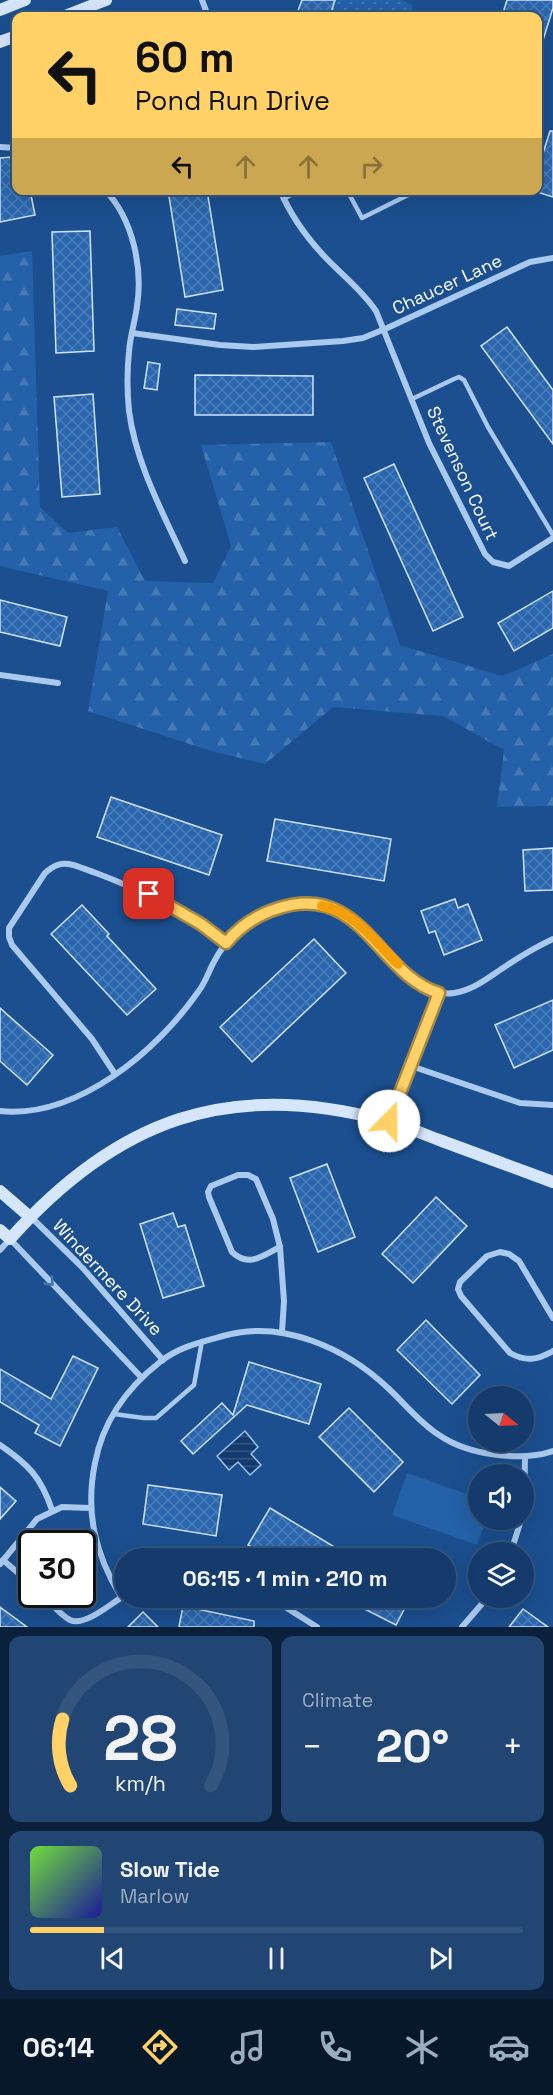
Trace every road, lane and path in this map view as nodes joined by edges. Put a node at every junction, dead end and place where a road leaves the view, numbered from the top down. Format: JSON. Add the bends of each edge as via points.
{"nodes":[{"id":1,"x":25,"y":0,"type":"edge"},
{"id":2,"x":106,"y":0,"type":"edge"},
{"id":3,"x":0,"y":10,"type":"edge"},
{"id":4,"x":75,"y":12,"type":"edge"},
{"id":5,"x":111,"y":195,"type":"edge"},
{"id":6,"x":282,"y":195,"type":"edge"},
{"id":7,"x":291,"y":195,"type":"edge"},
{"id":8,"x":350,"y":195,"type":"edge"},
{"id":9,"x":408,"y":195,"type":"edge"},
{"id":10,"x":283,"y":199,"type":"junction"},
{"id":11,"x":553,"y":258,"type":"edge"},
{"id":12,"x":385,"y":329,"type":"junction"},
{"id":13,"x":132,"y":333,"type":"junction"},
{"id":14,"x":412,"y":399,"type":"junction"},
{"id":15,"x":553,"y":537,"type":"edge"},
{"id":16,"x":185,"y":561,"type":"dead end"},
{"id":17,"x":0,"y":675,"type":"edge"},
{"id":18,"x":58,"y":684,"type":"dead end"},
{"id":19,"x":553,"y":939,"type":"edge"},
{"id":20,"x":226,"y":943,"type":"junction"},
{"id":21,"x":439,"y":993,"type":"junction"},
{"id":22,"x":411,"y":1066,"type":"junction"},
{"id":23,"x":115,"y":1074,"type":"junction"},
{"id":24,"x":553,"y":1105,"type":"edge"},
{"id":25,"x":0,"y":1111,"type":"edge"},
{"id":26,"x":389,"y":1121,"type":"junction"},
{"id":27,"x":553,"y":1182,"type":"edge"},
{"id":28,"x":0,"y":1191,"type":"edge"},
{"id":29,"x":30,"y":1217,"type":"junction"},
{"id":30,"x":0,"y":1230,"type":"edge"},
{"id":31,"x":10,"y":1239,"type":"junction"},
{"id":32,"x":280,"y":1247,"type":"junction"},
{"id":33,"x":0,"y":1250,"type":"edge"},
{"id":34,"x":553,"y":1318,"type":"edge"},
{"id":35,"x":282,"y":1332,"type":"junction"},
{"id":36,"x":202,"y":1341,"type":"junction"},
{"id":37,"x":553,"y":1351,"type":"edge"},
{"id":38,"x":163,"y":1360,"type":"junction"},
{"id":39,"x":141,"y":1377,"type":"junction"},
{"id":40,"x":114,"y":1414,"type":"junction"},
{"id":41,"x":0,"y":1445,"type":"edge"},
{"id":42,"x":553,"y":1451,"type":"edge"},
{"id":43,"x":525,"y":1457,"type":"junction"},
{"id":44,"x":525,"y":1464,"type":"edge"},
{"id":45,"x":90,"y":1508,"type":"junction"},
{"id":46,"x":52,"y":1510,"type":"junction"},
{"id":47,"x":1,"y":1562,"type":"edge"},
{"id":48,"x":18,"y":1575,"type":"edge"},
{"id":49,"x":114,"y":1583,"type":"edge"},
{"id":50,"x":114,"y":1603,"type":"edge"},
{"id":51,"x":57,"y":1608,"type":"edge"},
{"id":52,"x":287,"y":1608,"type":"edge"},
{"id":53,"x":479,"y":1608,"type":"edge"},
{"id":54,"x":317,"y":1627,"type":"edge"},
{"id":55,"x":462,"y":1627,"type":"edge"}],
"edges":[{"from":1,"to":3,"type":"street"},
{"from":2,"to":4,"type":"street"},
{"from":5,"to":13,"type":"street","via":[[128,228],[135,252],[137,306]]},
{"from":6,"to":10,"type":"street","name":"Chaucer Lane"},
{"from":7,"to":10,"type":"lane"},
{"from":8,"to":9,"type":"lane","via":[[362,218]]},
{"from":10,"to":12,"type":"street","name":"Chaucer Lane","via":[[322,254],[367,298]]},
{"from":11,"to":12,"type":"street","name":"Chaucer Lane","via":[[530,262]]},
{"from":12,"to":13,"type":"street","via":[[343,341],[253,347]]},
{"from":12,"to":14,"type":"street","name":"Stevenson Court"},
{"from":13,"to":16,"type":"street","via":[[127,381],[135,443]]},
{"from":14,"to":15,"type":"lane","via":[[459,377],[464,380]]},
{"from":14,"to":15,"type":"street","name":"Stevenson Court","via":[[434,453],[485,554],[493,562],[509,566]]},
{"from":17,"to":18,"type":"street"},
{"from":19,"to":21,"type":"street","via":[[487,980],[455,993]]},
{"from":20,"to":21,"type":"street","via":[[247,923],[270,911],[305,904],[326,907],[358,923],[413,981]]},
{"from":20,"to":23,"type":"street","via":[[178,1019]]},
{"from":20,"to":23,"type":"street","via":[[167,903],[131,886],[70,864],[45,873],[9,928],[9,937],[92,1039]]},
{"from":21,"to":22,"type":"street"},
{"from":22,"to":24,"type":"street","via":[[520,1103]]},
{"from":22,"to":26,"type":"street"},
{"from":23,"to":25,"type":"street","via":[[65,1101],[39,1109]]},
{"from":26,"to":27,"type":"street"},
{"from":26,"to":29,"type":"street","via":[[348,1111],[278,1104],[190,1115],[132,1138],[100,1157]]},
{"from":28,"to":29,"type":"street"},
{"from":29,"to":31,"type":"street"},
{"from":29,"to":38,"type":"street","name":"Windermere Drive","via":[[82,1267]]},
{"from":30,"to":31,"type":"street"},
{"from":31,"to":33,"type":"street"},
{"from":31,"to":39,"type":"street","one_way":true},
{"from":32,"to":32,"type":"street","via":[[256,1179],[238,1175],[212,1186],[209,1197],[238,1258],[252,1261]]},
{"from":32,"to":35,"type":"street"},
{"from":34,"to":37,"type":"street","via":[[519,1260],[509,1254],[487,1256],[460,1282],[460,1296],[510,1353],[531,1360]]},
{"from":35,"to":36,"type":"street","via":[[231,1333]]},
{"from":35,"to":43,"type":"street","via":[[317,1342],[364,1369],[438,1436],[478,1451]]},
{"from":36,"to":38,"type":"street"},
{"from":36,"to":40,"type":"lane","via":[[194,1385],[156,1418]]},
{"from":38,"to":39,"type":"street"},
{"from":39,"to":40,"type":"street"},
{"from":40,"to":45,"type":"street","via":[[96,1455]]},
{"from":41,"to":46,"type":"street","via":[[36,1475]]},
{"from":42,"to":43,"type":"street"},
{"from":43,"to":44,"type":"street"},
{"from":45,"to":46,"type":"street"},
{"from":45,"to":49,"type":"street","via":[[97,1545]]},
{"from":46,"to":47,"type":"street","via":[[37,1519]]},
{"from":47,"to":48,"type":"street"},
{"from":50,"to":51,"type":"street","via":[[80,1622],[70,1620]]},
{"from":52,"to":54,"type":"street"},
{"from":53,"to":55,"type":"street"}]}
